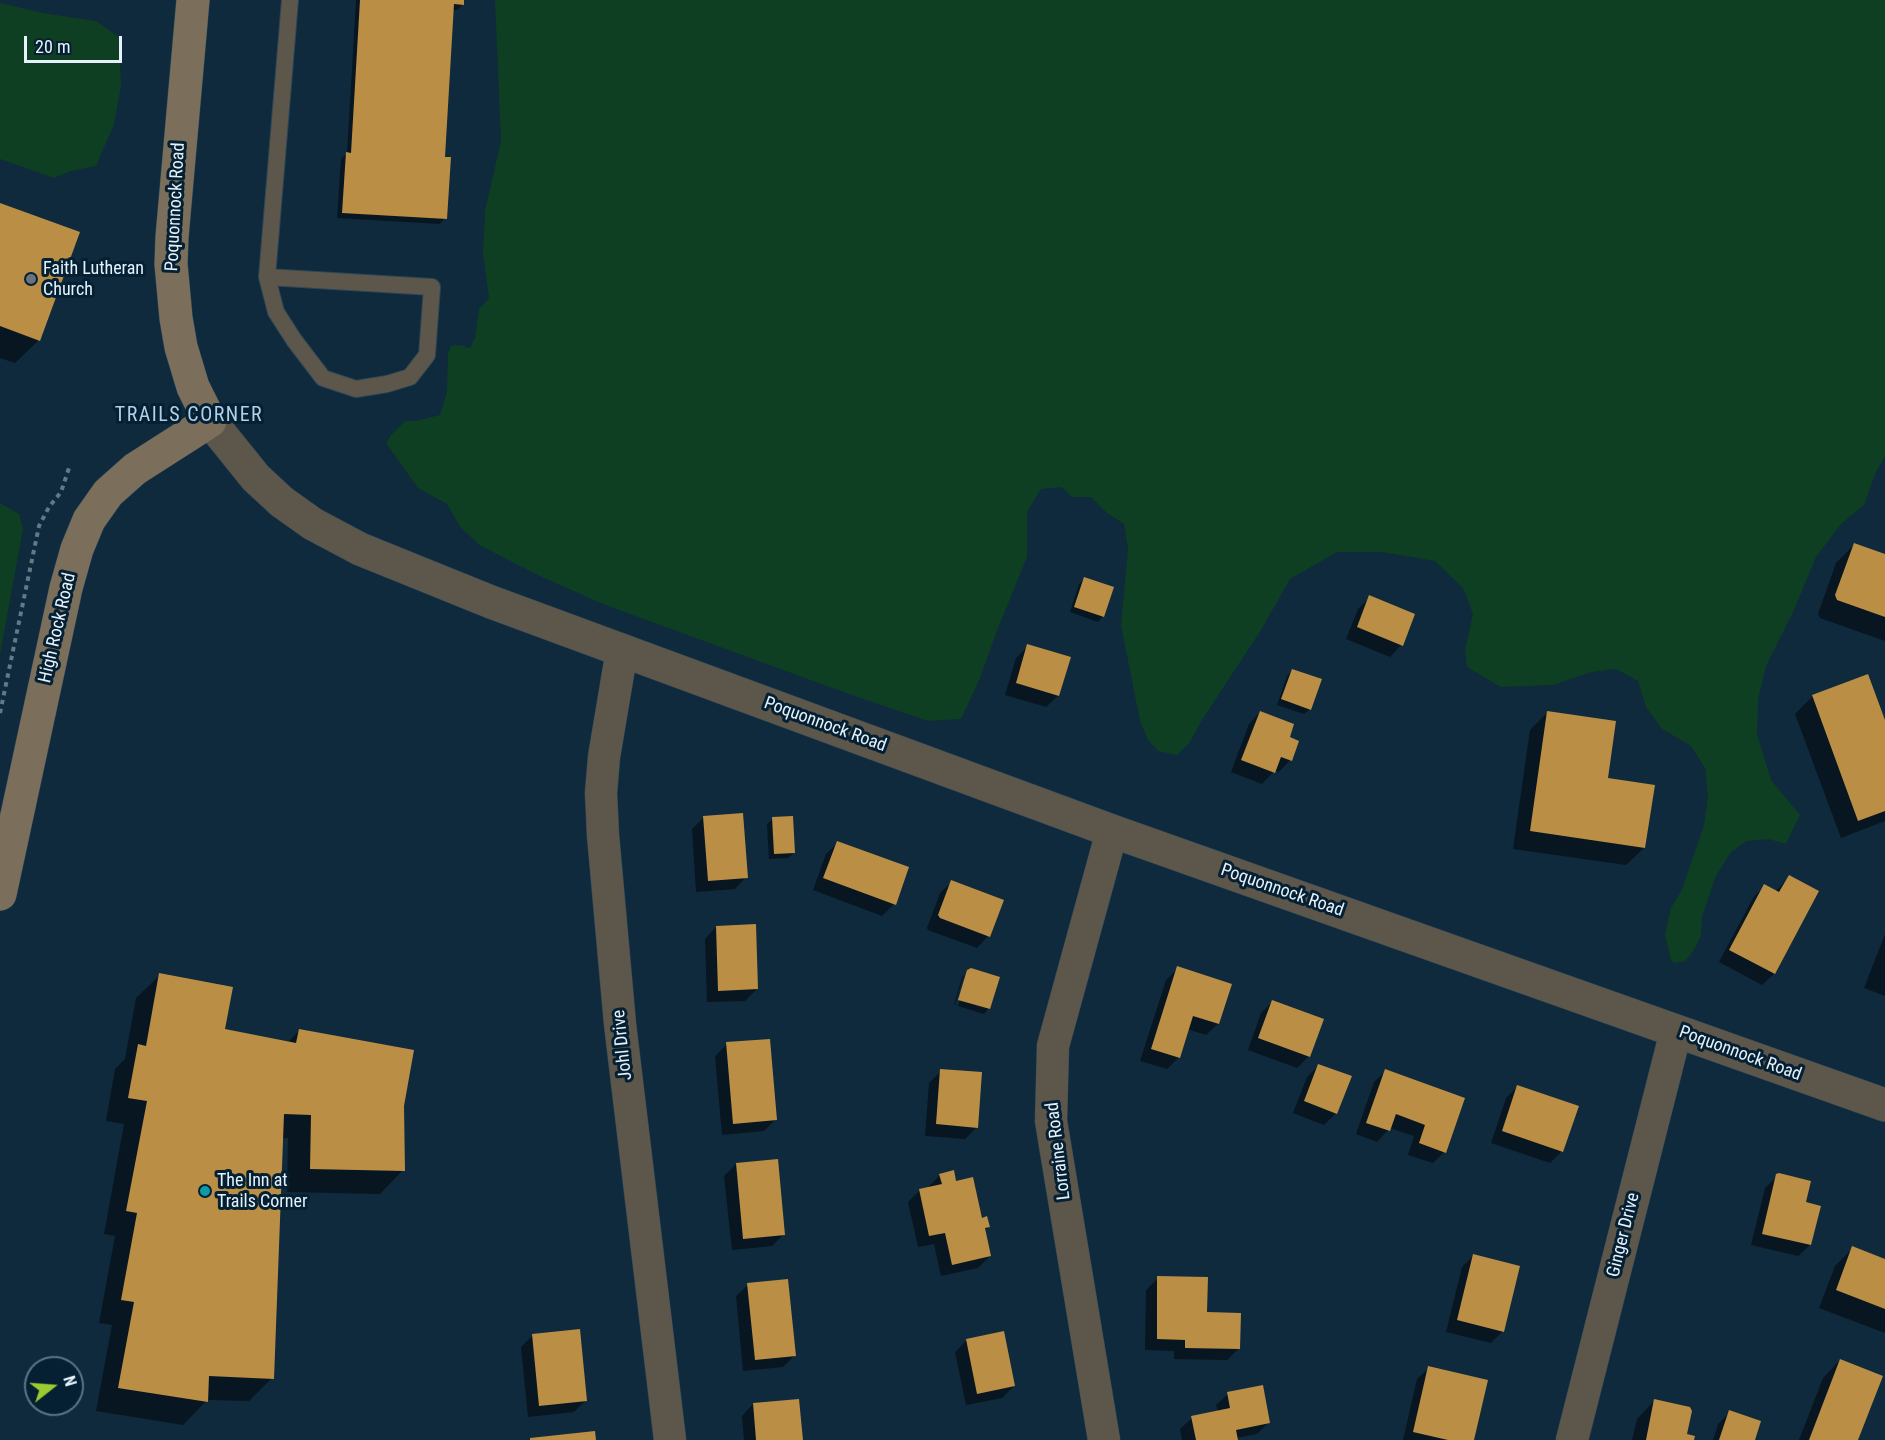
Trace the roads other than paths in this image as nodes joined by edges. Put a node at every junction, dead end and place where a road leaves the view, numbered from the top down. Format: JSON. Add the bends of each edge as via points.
{"nodes":[{"id":1,"x":193,"y":0,"type":"edge"},
{"id":2,"x":290,"y":0,"type":"edge"},
{"id":3,"x":267,"y":277,"type":"junction"},
{"id":4,"x":210,"y":421,"type":"junction"},
{"id":5,"x":622,"y":650,"type":"junction"},
{"id":6,"x":1112,"y":831,"type":"junction"},
{"id":7,"x":0,"y":894,"type":"edge"},
{"id":8,"x":1676,"y":1031,"type":"junction"},
{"id":9,"x":1885,"y":1105,"type":"edge"},
{"id":10,"x":670,"y":1440,"type":"edge"},
{"id":11,"x":1104,"y":1440,"type":"edge"},
{"id":12,"x":1572,"y":1440,"type":"edge"}],
"edges":[{"from":1,"to":4,"type":"main road","name":"Poquonnock Road","via":[[171,264],[181,347],[193,387]]},
{"from":2,"to":3,"type":"lane"},
{"from":3,"to":3,"type":"lane","via":[[276,312],[323,378],[356,389],[387,384],[410,377],[427,355],[432,287]]},
{"from":4,"to":5,"type":"street","name":"Poquonnock Road","via":[[267,489],[297,514],[328,532],[360,549]]},
{"from":4,"to":7,"type":"main road","name":"High Rock Road","via":[[135,469],[108,493],[89,520],[66,588]]},
{"from":5,"to":6,"type":"street","name":"Poquonnock Road"},
{"from":5,"to":10,"type":"street","name":"Johl Drive","via":[[604,757],[603,835],[620,1024]]},
{"from":6,"to":8,"type":"street","name":"Poquonnock Road"},
{"from":6,"to":11,"type":"street","name":"Lorraine Road","via":[[1053,1046],[1052,1121]]},
{"from":8,"to":9,"type":"street","name":"Poquonnock Road"},
{"from":8,"to":12,"type":"street","name":"Ginger Drive"}]}
